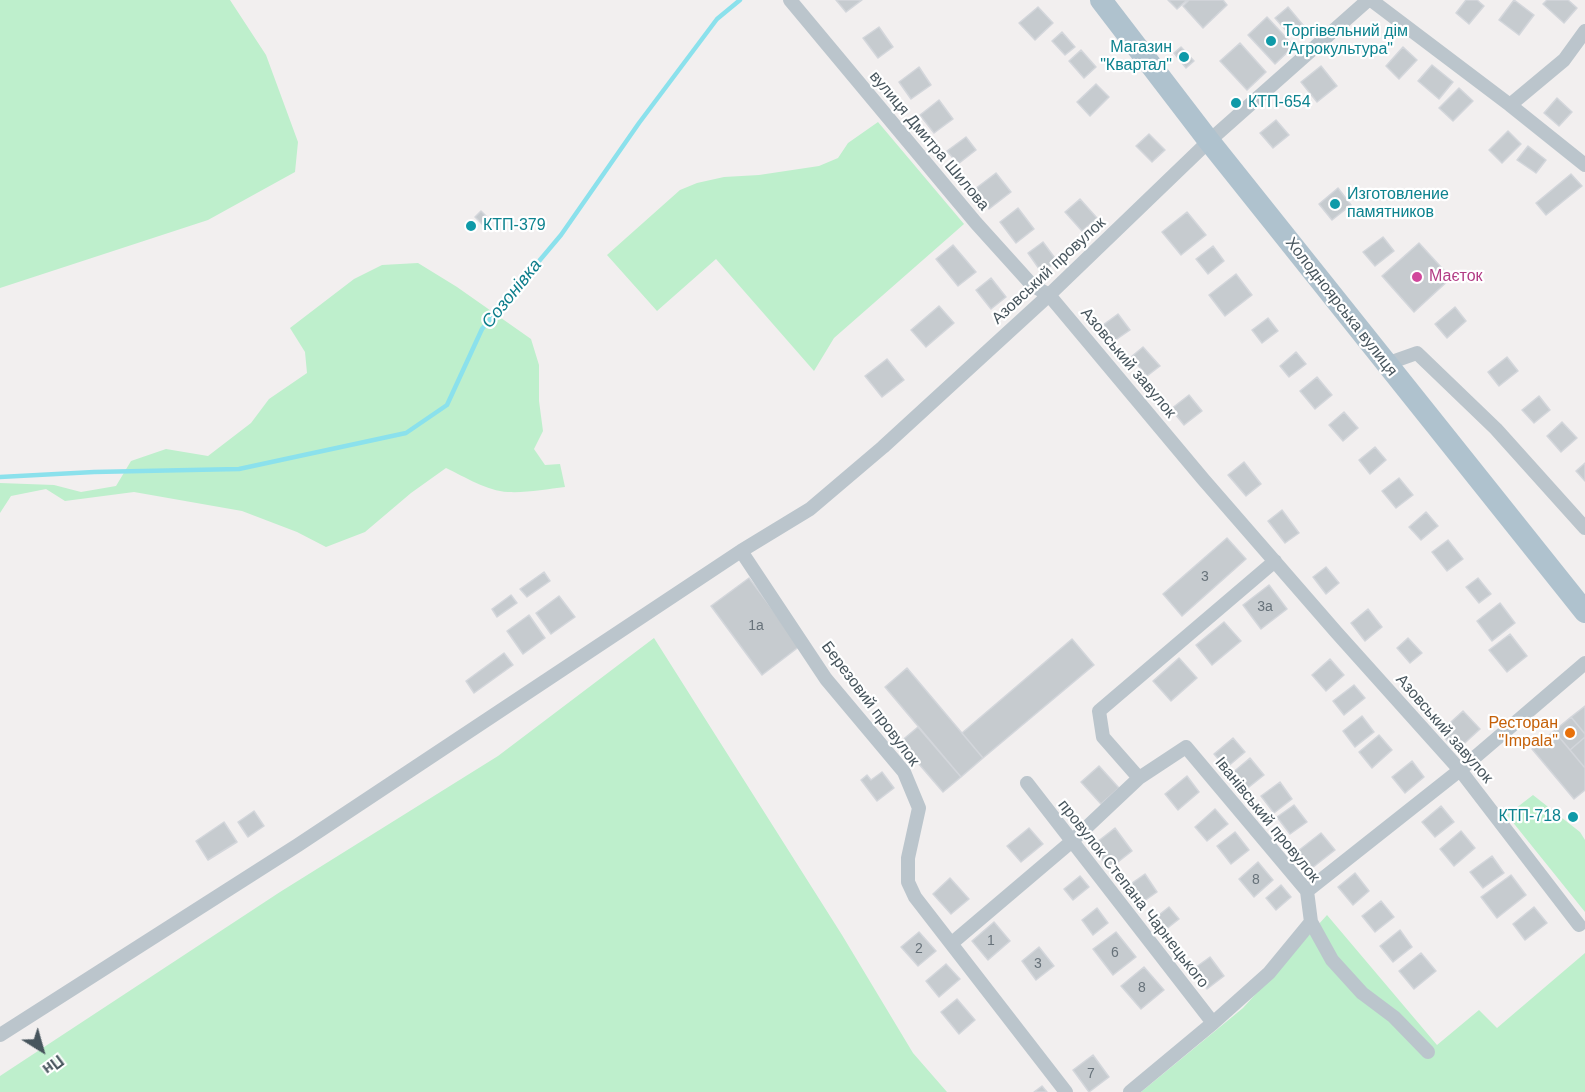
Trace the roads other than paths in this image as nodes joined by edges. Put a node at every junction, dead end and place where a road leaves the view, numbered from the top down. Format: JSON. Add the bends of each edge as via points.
{"nodes":[{"id":1,"x":790,"y":0,"type":"edge"},
{"id":2,"x":1101,"y":0,"type":"edge"},
{"id":3,"x":1370,"y":0,"type":"edge"},
{"id":4,"x":1585,"y":31,"type":"edge"},
{"id":5,"x":1510,"y":105,"type":"junction"},
{"id":6,"x":1209,"y":141,"type":"junction"},
{"id":7,"x":1585,"y":165,"type":"edge"},
{"id":8,"x":1049,"y":295,"type":"junction"},
{"id":9,"x":1386,"y":364,"type":"junction"},
{"id":10,"x":1585,"y":528,"type":"edge"},
{"id":11,"x":741,"y":551,"type":"junction"},
{"id":12,"x":1275,"y":561,"type":"junction"},
{"id":13,"x":1585,"y":612,"type":"edge"},
{"id":14,"x":1585,"y":663,"type":"edge"},
{"id":15,"x":1460,"y":770,"type":"junction"},
{"id":16,"x":1139,"y":778,"type":"junction"},
{"id":17,"x":1028,"y":783,"type":"dead end"},
{"id":18,"x":1071,"y":842,"type":"junction"},
{"id":19,"x":1307,"y":891,"type":"junction"},
{"id":20,"x":1311,"y":922,"type":"junction"},
{"id":21,"x":1579,"y":925,"type":"dead end"},
{"id":22,"x":952,"y":943,"type":"junction"},
{"id":23,"x":1214,"y":1023,"type":"junction"},
{"id":24,"x":0,"y":1035,"type":"edge"},
{"id":25,"x":1428,"y":1052,"type":"dead end"},
{"id":26,"x":1066,"y":1092,"type":"edge"},
{"id":27,"x":1130,"y":1092,"type":"edge"}],
"edges":[{"from":1,"to":8,"type":"street","name":"вулиця Дмитра Шилова","via":[[976,223],[1032,285]]},
{"from":2,"to":6,"type":"main road","name":"Холодноярська вулиця"},
{"from":3,"to":5,"type":"street"},
{"from":3,"to":6,"type":"street","name":"Азовський провулок"},
{"from":4,"to":5,"type":"street","via":[[1564,60]]},
{"from":5,"to":7,"type":"street"},
{"from":6,"to":8,"type":"street","name":"Азовський провулок"},
{"from":6,"to":9,"type":"main road","name":"Холодноярська вулиця"},
{"from":8,"to":11,"type":"street","name":"Азовський провулок","via":[[810,509]]},
{"from":8,"to":12,"type":"street","name":"Азовський завулок"},
{"from":9,"to":10,"type":"street","via":[[1417,353],[1496,429]]},
{"from":9,"to":13,"type":"main road","name":"Холодноярська вулиця"},
{"from":11,"to":22,"type":"street","name":"Березовий провулок","via":[[826,679],[904,772],[919,808],[908,858],[908,882],[915,897]]},
{"from":11,"to":24,"type":"street","name":"Азовський провулок","via":[[298,845]]},
{"from":12,"to":15,"type":"street","name":"Азовський завулок"},
{"from":12,"to":16,"type":"street","via":[[1099,711],[1103,737]]},
{"from":14,"to":15,"type":"street"},
{"from":15,"to":19,"type":"street"},
{"from":15,"to":21,"type":"street","name":"Азовський завулок"},
{"from":16,"to":18,"type":"street"},
{"from":16,"to":19,"type":"street","name":"Іванівський провулок","via":[[1186,747]]},
{"from":17,"to":18,"type":"street","name":"провулок Степана Чарнецького"},
{"from":18,"to":22,"type":"street"},
{"from":18,"to":23,"type":"street","name":"провулок Степана Чарнецького"},
{"from":19,"to":20,"type":"street","name":"Іванівський провулок"},
{"from":20,"to":23,"type":"street","via":[[1269,973]]},
{"from":20,"to":25,"type":"street","name":"Іванівський провулок","via":[[1339,968]]},
{"from":22,"to":26,"type":"street","name":"Березовий провулок"},
{"from":23,"to":27,"type":"street"}]}
